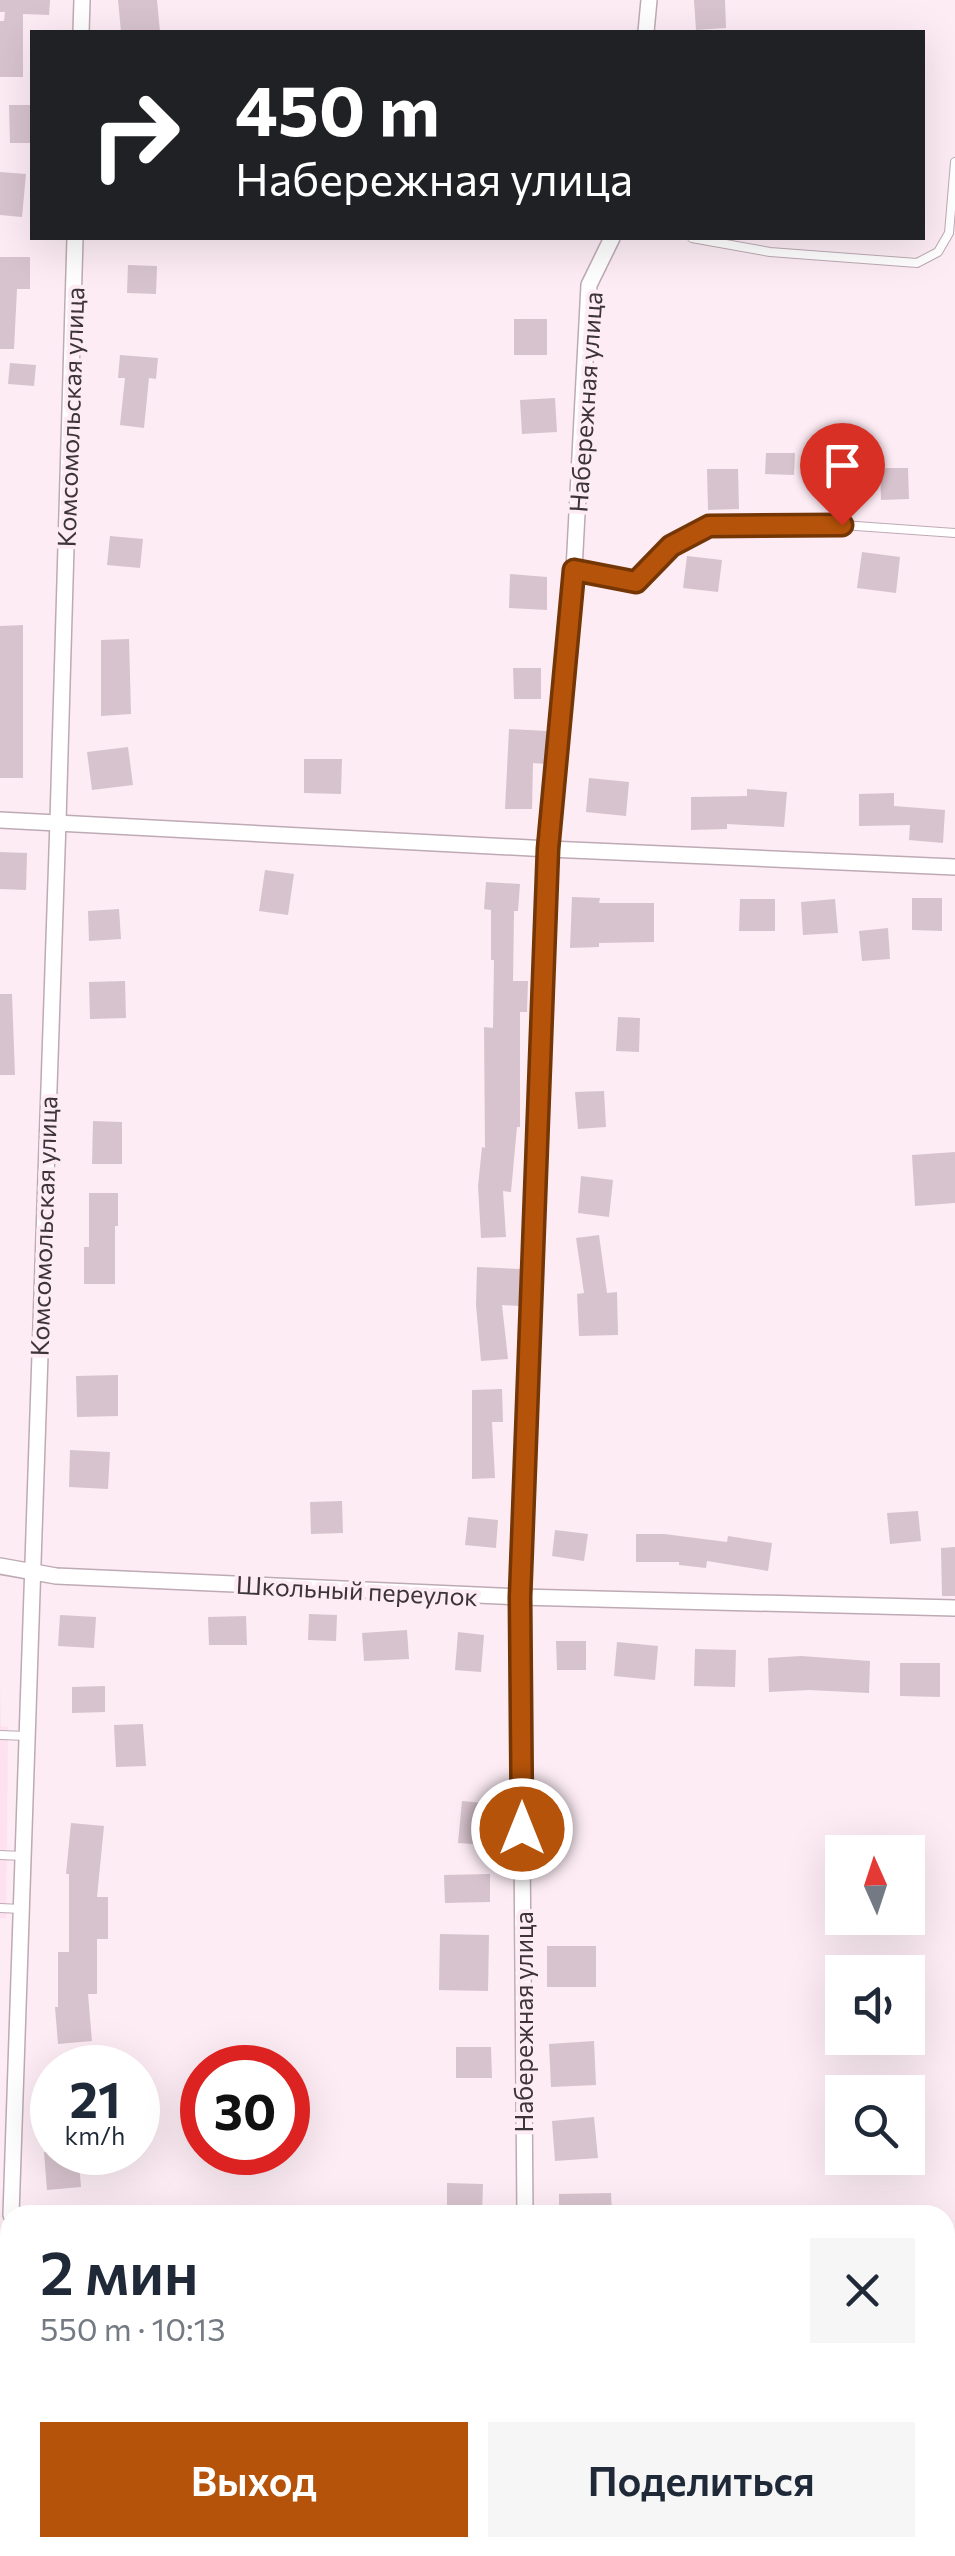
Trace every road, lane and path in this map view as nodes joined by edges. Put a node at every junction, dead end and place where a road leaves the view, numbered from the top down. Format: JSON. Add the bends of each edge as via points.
{"nodes":[{"id":1,"x":82,"y":0,"type":"edge"},
{"id":2,"x":648,"y":0,"type":"edge"},
{"id":3,"x":81,"y":30,"type":"edge"},
{"id":4,"x":646,"y":30,"type":"edge"},
{"id":5,"x":955,"y":162,"type":"edge"},
{"id":6,"x":75,"y":240,"type":"edge"},
{"id":7,"x":611,"y":240,"type":"edge"},
{"id":8,"x":703,"y":240,"type":"edge"},
{"id":9,"x":955,"y":533,"type":"edge"},
{"id":10,"x":574,"y":570,"type":"junction"},
{"id":11,"x":0,"y":820,"type":"edge"},
{"id":12,"x":58,"y":821,"type":"junction"},
{"id":13,"x":548,"y":849,"type":"junction"},
{"id":14,"x":955,"y":867,"type":"edge"},
{"id":15,"x":0,"y":1566,"type":"edge"},
{"id":16,"x":31,"y":1570,"type":"junction"},
{"id":17,"x":520,"y":1597,"type":"junction"},
{"id":18,"x":955,"y":1608,"type":"edge"},
{"id":19,"x":0,"y":1735,"type":"edge"},
{"id":20,"x":27,"y":1736,"type":"junction"},
{"id":21,"x":0,"y":1855,"type":"edge"},
{"id":22,"x":24,"y":1856,"type":"junction"},
{"id":23,"x":0,"y":1908,"type":"edge"},
{"id":24,"x":22,"y":1909,"type":"junction"},
{"id":25,"x":10,"y":2205,"type":"edge"},
{"id":26,"x":525,"y":2205,"type":"edge"}],
"edges":[{"from":1,"to":3,"type":"street"},
{"from":2,"to":4,"type":"street"},
{"from":5,"to":8,"type":"lane","via":[[949,232],[938,252],[917,263]]},
{"from":6,"to":12,"type":"street","name":"Комсомольская улица"},
{"from":7,"to":10,"type":"street","name":"Набережная улица","via":[[589,285]]},
{"from":9,"to":10,"type":"lane","via":[[709,526],[671,546],[636,582]]},
{"from":10,"to":13,"type":"street","name":"Набережная улица"},
{"from":11,"to":12,"type":"street"},
{"from":12,"to":13,"type":"street"},
{"from":12,"to":16,"type":"street","name":"Комсомольская улица"},
{"from":13,"to":14,"type":"street"},
{"from":13,"to":17,"type":"street","name":"Набережная улица"},
{"from":15,"to":16,"type":"street","name":"Школьный переулок"},
{"from":16,"to":17,"type":"street","name":"Школьный переулок"},
{"from":16,"to":20,"type":"street","name":"Комсомольская улица"},
{"from":17,"to":18,"type":"street","name":"Школьный переулок"},
{"from":17,"to":26,"type":"street","name":"Набережная улица"},
{"from":19,"to":20,"type":"lane"},
{"from":20,"to":22,"type":"street","name":"Комсомольская улица"},
{"from":21,"to":22,"type":"lane"},
{"from":22,"to":24,"type":"street","name":"Комсомольская улица"},
{"from":23,"to":24,"type":"lane"},
{"from":24,"to":25,"type":"street","name":"Комсомольская улица"}]}
